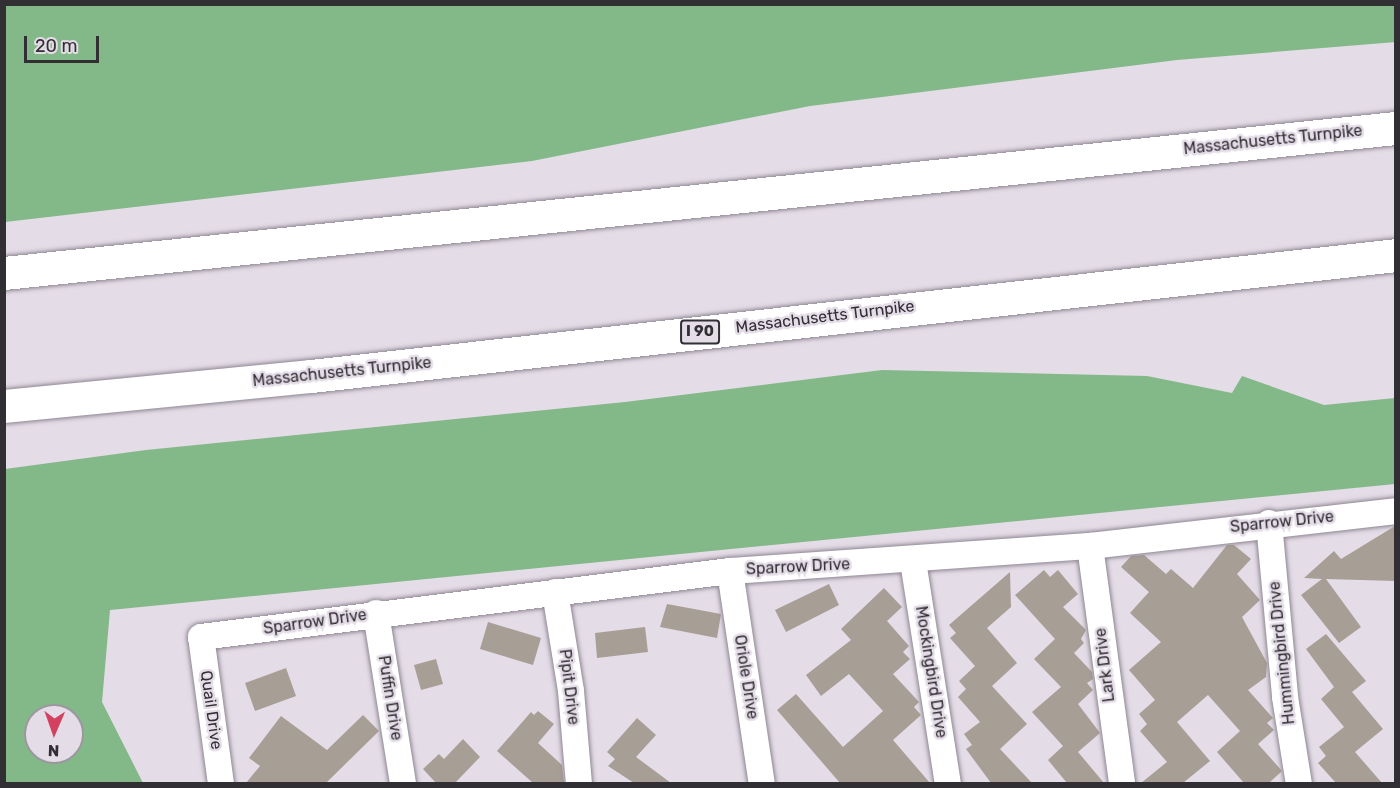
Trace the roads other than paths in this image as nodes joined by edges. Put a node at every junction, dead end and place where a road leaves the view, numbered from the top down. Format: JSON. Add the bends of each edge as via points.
{"nodes":[{"id":1,"x":1395,"y":128,"type":"edge"},
{"id":2,"x":1395,"y":255,"type":"edge"},
{"id":3,"x":4,"y":273,"type":"edge"},
{"id":4,"x":4,"y":406,"type":"edge"},
{"id":5,"x":1395,"y":511,"type":"edge"},
{"id":6,"x":1269,"y":523,"type":"junction"},
{"id":7,"x":1090,"y":546,"type":"junction"},
{"id":8,"x":913,"y":561,"type":"junction"},
{"id":9,"x":730,"y":571,"type":"junction"},
{"id":10,"x":555,"y":592,"type":"junction"},
{"id":11,"x":376,"y":613,"type":"junction"},
{"id":12,"x":201,"y":637,"type":"joint"},
{"id":13,"x":221,"y":783,"type":"edge"},
{"id":14,"x":403,"y":783,"type":"edge"},
{"id":15,"x":579,"y":783,"type":"edge"},
{"id":16,"x":762,"y":783,"type":"edge"},
{"id":17,"x":948,"y":783,"type":"edge"},
{"id":18,"x":1122,"y":783,"type":"edge"},
{"id":19,"x":1299,"y":783,"type":"edge"}],
"edges":[{"from":1,"to":3,"type":"highway","name":"Massachusetts Turnpike"},
{"from":2,"to":4,"type":"highway","name":"Massachusetts Turnpike","number":"I 90","via":[[299,378]]},
{"from":5,"to":6,"type":"street","name":"Sparrow Drive"},
{"from":6,"to":7,"type":"street","name":"Sparrow Drive"},
{"from":6,"to":19,"type":"street","name":"Hummingbird Drive","via":[[1284,693]]},
{"from":7,"to":8,"type":"street","name":"Sparrow Drive"},
{"from":7,"to":18,"type":"street","name":"Lark Drive"},
{"from":8,"to":9,"type":"street","name":"Sparrow Drive"},
{"from":8,"to":17,"type":"street","name":"Mockingbird Drive"},
{"from":9,"to":10,"type":"street","name":"Sparrow Drive"},
{"from":9,"to":16,"type":"street","name":"Oriole Drive"},
{"from":10,"to":11,"type":"street","name":"Sparrow Drive"},
{"from":10,"to":15,"type":"street","name":"Pipit Drive","via":[[571,692]]},
{"from":11,"to":12,"type":"street","name":"Sparrow Drive"},
{"from":11,"to":14,"type":"street","name":"Puffin Drive"},
{"from":12,"to":13,"type":"street","name":"Quail Drive"}]}
